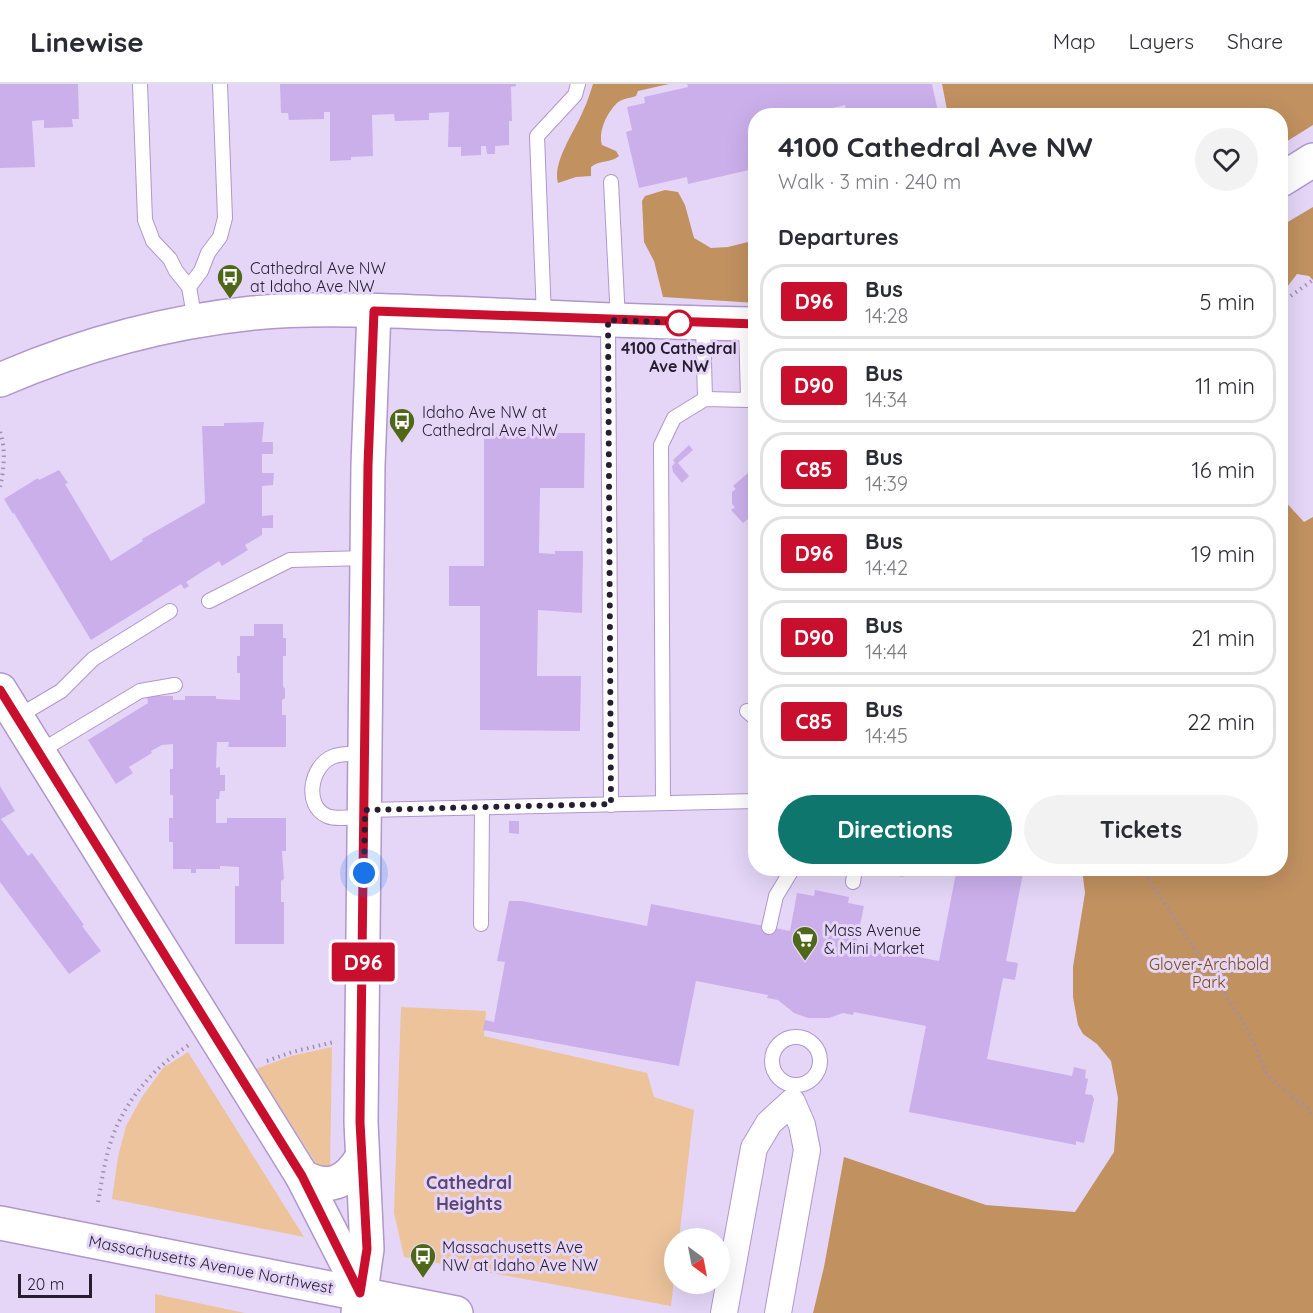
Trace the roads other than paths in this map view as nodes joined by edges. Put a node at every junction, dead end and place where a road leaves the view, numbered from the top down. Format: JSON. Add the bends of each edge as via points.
{"nodes":[{"id":1,"x":140,"y":84,"type":"edge"},
{"id":2,"x":220,"y":84,"type":"edge"},
{"id":3,"x":578,"y":84,"type":"edge"},
{"id":4,"x":1313,"y":160,"type":"edge"},
{"id":5,"x":1288,"y":176,"type":"edge"},
{"id":6,"x":611,"y":182,"type":"dead end"},
{"id":7,"x":189,"y":287,"type":"junction"},
{"id":8,"x":374,"y":311,"type":"junction"},
{"id":9,"x":544,"y":317,"type":"junction"},
{"id":10,"x":613,"y":320,"type":"junction"},
{"id":11,"x":195,"y":321,"type":"junction"},
{"id":12,"x":703,"y":324,"type":"junction"},
{"id":13,"x":748,"y":324,"type":"edge"},
{"id":14,"x":0,"y":380,"type":"edge"},
{"id":15,"x":705,"y":399,"type":"junction"},
{"id":16,"x":748,"y":400,"type":"edge"},
{"id":17,"x":368,"y":558,"type":"junction"},
{"id":18,"x":209,"y":602,"type":"dead end"},
{"id":19,"x":170,"y":611,"type":"dead end"},
{"id":20,"x":175,"y":685,"type":"dead end"},
{"id":21,"x":0,"y":690,"type":"edge"},
{"id":22,"x":8,"y":722,"type":"edge"},
{"id":23,"x":38,"y":752,"type":"junction"},
{"id":24,"x":365,"y":753,"type":"junction"},
{"id":25,"x":748,"y":801,"type":"edge"},
{"id":26,"x":663,"y":803,"type":"junction"},
{"id":27,"x":611,"y":804,"type":"junction"},
{"id":28,"x":482,"y":808,"type":"junction"},
{"id":29,"x":365,"y":813,"type":"junction"},
{"id":30,"x":788,"y":876,"type":"edge"},
{"id":31,"x":481,"y":924,"type":"dead end"},
{"id":32,"x":769,"y":927,"type":"dead end"},
{"id":33,"x":362,"y":1159,"type":"junction"},
{"id":34,"x":302,"y":1176,"type":"junction"},
{"id":35,"x":0,"y":1223,"type":"edge"},
{"id":36,"x":367,"y":1306,"type":"edge"},
{"id":37,"x":456,"y":1313,"type":"edge"},
{"id":38,"x":724,"y":1313,"type":"edge"},
{"id":39,"x":777,"y":1313,"type":"edge"}],
"edges":[{"from":1,"to":7,"type":"lane","via":[[145,220],[153,241]]},
{"from":2,"to":7,"type":"lane","via":[[225,218],[220,237]]},
{"from":3,"to":9,"type":"lane","via":[[574,95],[537,136]]},
{"from":4,"to":5,"type":"street"},
{"from":6,"to":10,"type":"lane"},
{"from":7,"to":11,"type":"lane"},
{"from":8,"to":9,"type":"street"},
{"from":8,"to":11,"type":"street","via":[[275,311]]},
{"from":8,"to":17,"type":"street"},
{"from":9,"to":10,"type":"street"},
{"from":10,"to":12,"type":"street"},
{"from":10,"to":27,"type":"lane"},
{"from":11,"to":14,"type":"street","via":[[78,350]]},
{"from":12,"to":13,"type":"street"},
{"from":12,"to":15,"type":"lane"},
{"from":15,"to":16,"type":"lane"},
{"from":15,"to":26,"type":"lane","via":[[674,418],[661,445]]},
{"from":17,"to":18,"type":"lane","via":[[290,560]]},
{"from":17,"to":24,"type":"street"},
{"from":19,"to":22,"type":"lane","via":[[93,658],[61,691]]},
{"from":20,"to":23,"type":"lane","via":[[141,691]]},
{"from":21,"to":22,"type":"street"},
{"from":22,"to":23,"type":"street"},
{"from":23,"to":34,"type":"street"},
{"from":24,"to":29,"type":"street"},
{"from":24,"to":29,"type":"lane","via":[[332,757],[321,766],[312,784],[315,802],[325,815],[339,818]]},
{"from":25,"to":26,"type":"lane"},
{"from":26,"to":27,"type":"lane"},
{"from":27,"to":28,"type":"lane"},
{"from":28,"to":29,"type":"lane"},
{"from":28,"to":31,"type":"lane"},
{"from":29,"to":33,"type":"street"},
{"from":30,"to":32,"type":"lane","via":[[776,896]]},
{"from":33,"to":34,"type":"street","via":[[349,1176],[339,1181],[322,1184]]},
{"from":33,"to":36,"type":"street"},
{"from":34,"to":36,"type":"street"},
{"from":35,"to":36,"type":"street","name":"Massachusetts Avenue Northwest"},
{"from":36,"to":37,"type":"street","name":"Massachusetts Avenue Northwest"},
{"from":38,"to":39,"type":"street","via":[[754,1148],[793,1094],[807,1149]]}]}
